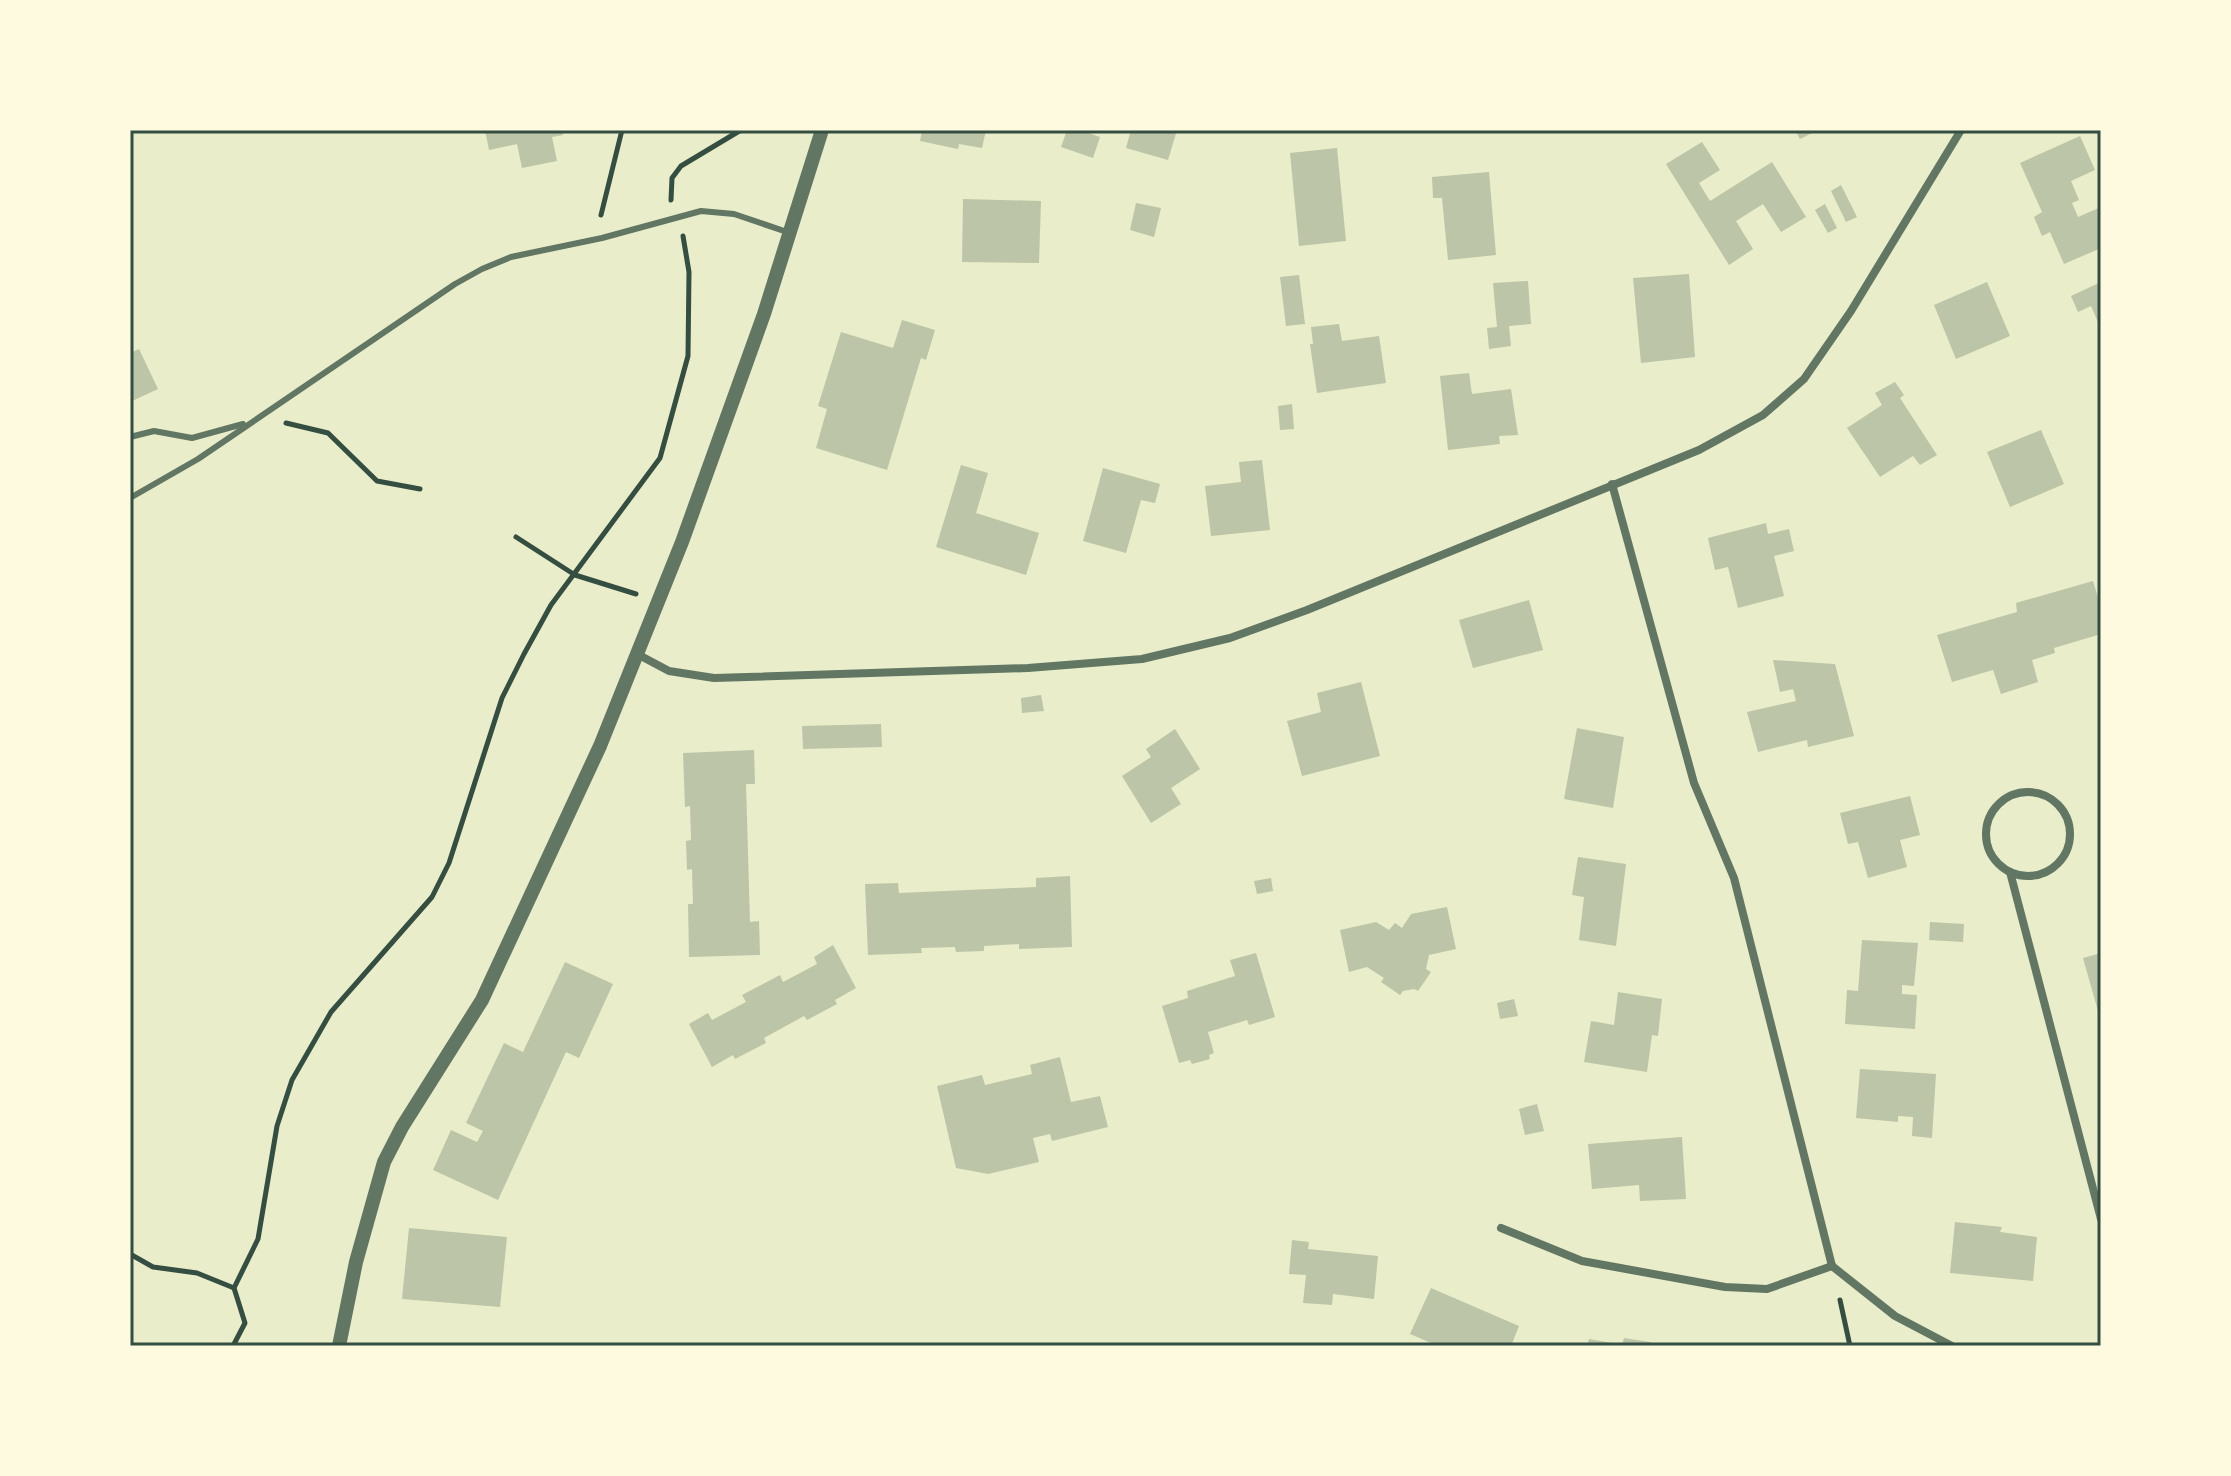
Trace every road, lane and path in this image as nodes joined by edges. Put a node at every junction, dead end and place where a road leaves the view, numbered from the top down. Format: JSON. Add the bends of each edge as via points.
{"nodes":[{"id":1,"x":622,"y":130,"type":"edge"},
{"id":2,"x":741,"y":130,"type":"edge"},
{"id":3,"x":822,"y":130,"type":"edge"},
{"id":4,"x":1961,"y":130,"type":"edge"},
{"id":5,"x":677,"y":217,"type":"junction"},
{"id":6,"x":790,"y":233,"type":"junction"},
{"id":7,"x":595,"y":240,"type":"junction"},
{"id":8,"x":250,"y":422,"type":"junction"},
{"id":9,"x":130,"y":437,"type":"edge"},
{"id":10,"x":1612,"y":484,"type":"junction"},
{"id":11,"x":420,"y":489,"type":"dead end"},
{"id":12,"x":130,"y":498,"type":"edge"},
{"id":13,"x":516,"y":537,"type":"dead end"},
{"id":14,"x":575,"y":575,"type":"junction"},
{"id":15,"x":660,"y":601,"type":"junction"},
{"id":16,"x":637,"y":654,"type":"junction"},
{"id":17,"x":2010,"y":872,"type":"junction"},
{"id":18,"x":2101,"y":1219,"type":"edge"},
{"id":19,"x":1501,"y":1228,"type":"dead end"},
{"id":20,"x":130,"y":1254,"type":"edge"},
{"id":21,"x":1832,"y":1266,"type":"junction"},
{"id":22,"x":234,"y":1288,"type":"junction"},
{"id":23,"x":233,"y":1346,"type":"edge"},
{"id":24,"x":339,"y":1346,"type":"edge"},
{"id":25,"x":1850,"y":1346,"type":"edge"},
{"id":26,"x":1952,"y":1346,"type":"edge"}],
"edges":[{"from":1,"to":7,"type":"path"},
{"from":2,"to":5,"type":"path","via":[[681,166],[672,178]]},
{"from":3,"to":6,"type":"street"},
{"from":4,"to":10,"type":"street","via":[[1804,379],[1763,415],[1699,450]]},
{"from":5,"to":6,"type":"lane","via":[[717,211]]},
{"from":5,"to":7,"type":"lane"},
{"from":5,"to":14,"type":"path","via":[[689,272],[688,356],[660,458]]},
{"from":6,"to":15,"type":"street"},
{"from":7,"to":8,"type":"lane","via":[[511,257],[482,269]]},
{"from":8,"to":9,"type":"lane","via":[[192,438],[154,431]]},
{"from":8,"to":11,"type":"path","via":[[284,422],[328,433],[377,481]]},
{"from":8,"to":12,"type":"lane"},
{"from":10,"to":16,"type":"street","via":[[1230,638],[1142,659],[714,678],[669,671]]},
{"from":10,"to":21,"type":"street","via":[[1694,783],[1734,878]]},
{"from":13,"to":14,"type":"path"},
{"from":14,"to":15,"type":"path"},
{"from":14,"to":22,"type":"path","via":[[551,605],[502,698],[449,863],[432,897],[331,1012],[292,1080],[277,1126],[258,1239]]},
{"from":15,"to":16,"type":"street"},
{"from":16,"to":24,"type":"street","via":[[482,1000],[384,1162]]},
{"from":17,"to":17,"type":"street","via":[[2039,875],[2061,860],[2068,848],[2069,821],[2063,809],[2041,793],[2012,795],[1991,814],[1986,842],[1991,855]]},
{"from":17,"to":18,"type":"street"},
{"from":19,"to":21,"type":"street","via":[[1582,1261],[1725,1287],[1767,1289]]},
{"from":20,"to":22,"type":"path","via":[[153,1267],[197,1273]]},
{"from":21,"to":25,"type":"path"},
{"from":21,"to":26,"type":"street","via":[[1895,1316]]},
{"from":22,"to":23,"type":"path","via":[[245,1323]]}]}
